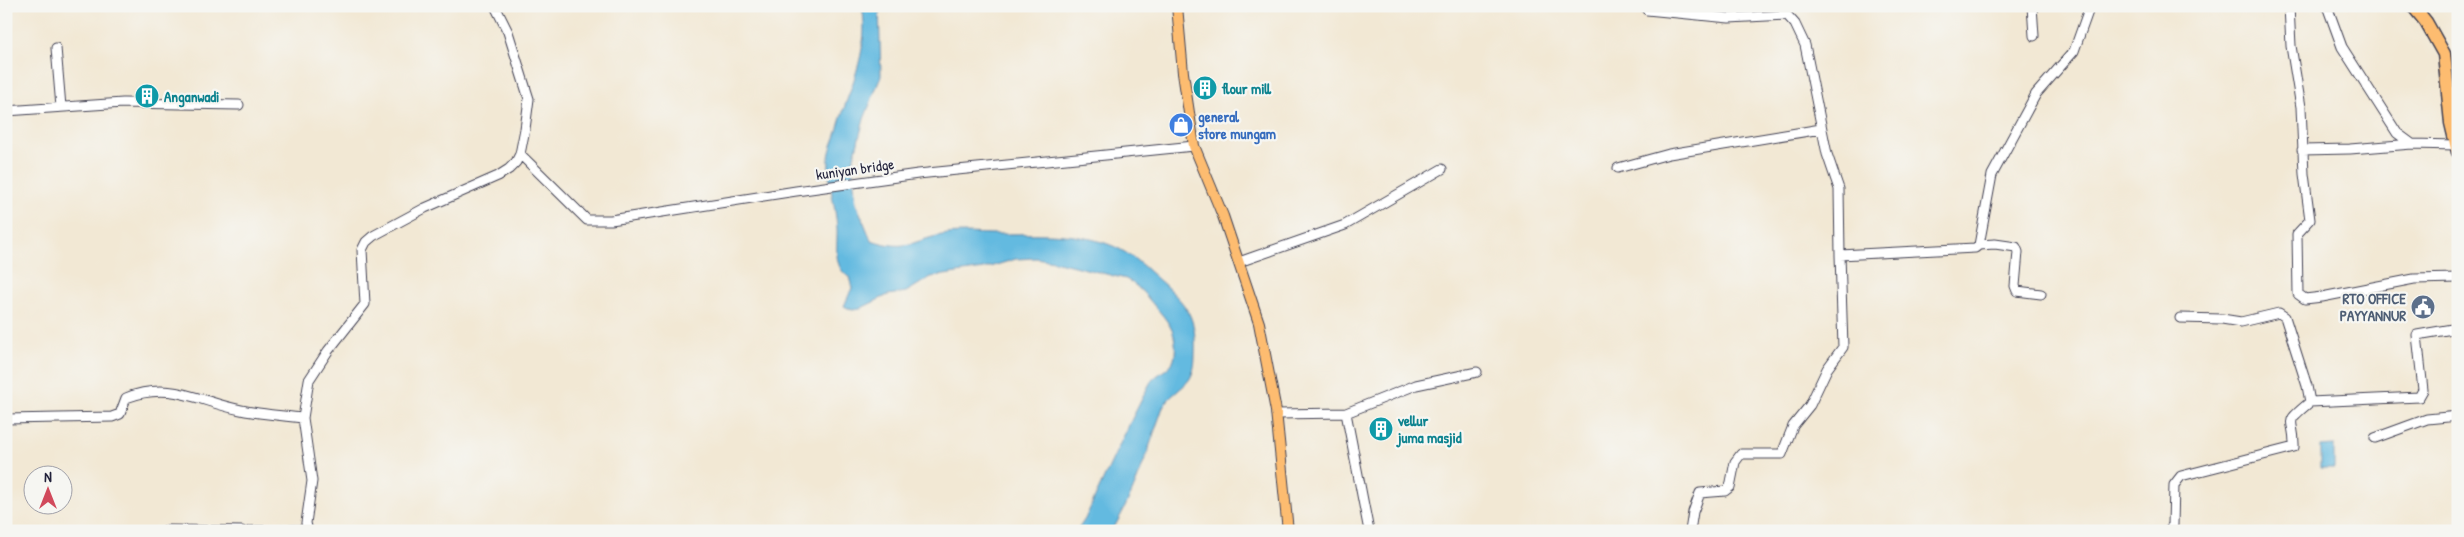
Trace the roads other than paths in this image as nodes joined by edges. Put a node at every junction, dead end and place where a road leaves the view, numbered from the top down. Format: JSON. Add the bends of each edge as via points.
{"nodes":[{"id":1,"x":495,"y":6,"type":"edge"},
{"id":2,"x":1177,"y":6,"type":"edge"},
{"id":3,"x":2032,"y":6,"type":"edge"},
{"id":4,"x":2090,"y":6,"type":"edge"},
{"id":5,"x":2289,"y":6,"type":"edge"},
{"id":6,"x":2327,"y":6,"type":"edge"},
{"id":7,"x":2413,"y":6,"type":"edge"},
{"id":8,"x":1647,"y":10,"type":"dead end"},
{"id":9,"x":1787,"y":11,"type":"edge"},
{"id":10,"x":2034,"y":36,"type":"dead end"},
{"id":11,"x":56,"y":48,"type":"dead end"},
{"id":12,"x":2453,"y":103,"type":"edge"},
{"id":13,"x":239,"y":105,"type":"dead end"},
{"id":14,"x":61,"y":107,"type":"junction"},
{"id":15,"x":6,"y":112,"type":"edge"},
{"id":16,"x":1821,"y":129,"type":"junction"},
{"id":17,"x":2412,"y":144,"type":"junction"},
{"id":18,"x":1194,"y":146,"type":"junction"},
{"id":19,"x":2457,"y":149,"type":"edge"},
{"id":20,"x":2302,"y":150,"type":"junction"},
{"id":21,"x":520,"y":154,"type":"junction"},
{"id":22,"x":1618,"y":168,"type":"dead end"},
{"id":23,"x":1442,"y":169,"type":"dead end"},
{"id":24,"x":1979,"y":245,"type":"junction"},
{"id":25,"x":1840,"y":255,"type":"junction"},
{"id":26,"x":1239,"y":262,"type":"junction"},
{"id":27,"x":2458,"y":278,"type":"edge"},
{"id":28,"x":2041,"y":294,"type":"dead end"},
{"id":29,"x":2180,"y":318,"type":"dead end"},
{"id":30,"x":2458,"y":328,"type":"edge"},
{"id":31,"x":1477,"y":372,"type":"dead end"},
{"id":32,"x":2310,"y":402,"type":"junction"},
{"id":33,"x":1346,"y":413,"type":"junction"},
{"id":34,"x":1276,"y":414,"type":"junction"},
{"id":35,"x":2458,"y":416,"type":"edge"},
{"id":36,"x":303,"y":418,"type":"junction"},
{"id":37,"x":6,"y":419,"type":"edge"},
{"id":38,"x":2375,"y":438,"type":"dead end"},
{"id":39,"x":167,"y":530,"type":"edge"},
{"id":40,"x":307,"y":530,"type":"edge"},
{"id":41,"x":242,"y":531,"type":"edge"},
{"id":42,"x":250,"y":531,"type":"edge"},
{"id":43,"x":1288,"y":531,"type":"edge"},
{"id":44,"x":1370,"y":531,"type":"edge"},
{"id":45,"x":1690,"y":531,"type":"edge"},
{"id":46,"x":2168,"y":531,"type":"edge"}],
"edges":[{"from":1,"to":21,"type":"street","via":[[508,32],[528,99]]},
{"from":2,"to":18,"type":"main road"},
{"from":3,"to":10,"type":"street"},
{"from":4,"to":24,"type":"street","via":[[2074,51],[2036,94],[1992,175]]},
{"from":5,"to":20,"type":"street","via":[[2291,46],[2301,107]]},
{"from":6,"to":17,"type":"street","via":[[2342,47],[2397,133]]},
{"from":7,"to":12,"type":"highway","via":[[2444,54]]},
{"from":8,"to":9,"type":"street","via":[[1729,18]]},
{"from":9,"to":16,"type":"street","via":[[1805,45]]},
{"from":11,"to":14,"type":"street"},
{"from":12,"to":19,"type":"highway"},
{"from":13,"to":14,"type":"street","via":[[123,103]]},
{"from":14,"to":15,"type":"street"},
{"from":16,"to":22,"type":"street","via":[[1669,154]]},
{"from":16,"to":25,"type":"street","via":[[1839,189]]},
{"from":17,"to":19,"type":"street"},
{"from":17,"to":20,"type":"street"},
{"from":18,"to":21,"type":"street","name":"kuniyan bridge","via":[[918,174],[796,190],[629,218],[587,220]]},
{"from":18,"to":26,"type":"main road"},
{"from":20,"to":27,"type":"street","via":[[2310,220],[2297,234],[2298,294],[2306,299],[2414,279]]},
{"from":21,"to":36,"type":"street","via":[[509,170],[425,208],[366,242],[362,250],[365,304],[310,380]]},
{"from":23,"to":26,"type":"street","via":[[1345,225]]},
{"from":24,"to":25,"type":"street","via":[[1975,248]]},
{"from":24,"to":28,"type":"street","via":[[2016,247],[2017,292]]},
{"from":25,"to":45,"type":"street","via":[[1843,347],[1827,369],[1810,405],[1793,426],[1782,454],[1740,454],[1730,487],[1725,491],[1700,493],[1696,499]]},
{"from":26,"to":34,"type":"main road","via":[[1259,323]]},
{"from":29,"to":32,"type":"street","via":[[2241,322],[2279,312],[2285,317],[2308,386]]},
{"from":30,"to":32,"type":"street","via":[[2417,335],[2423,390],[2419,397]]},
{"from":31,"to":33,"type":"street","via":[[1416,385]]},
{"from":32,"to":46,"type":"street","via":[[2292,416],[2290,425],[2294,447],[2181,476],[2174,485],[2173,525]]},
{"from":33,"to":34,"type":"street"},
{"from":33,"to":44,"type":"street"},
{"from":34,"to":43,"type":"main road"},
{"from":35,"to":38,"type":"street","via":[[2427,419]]},
{"from":36,"to":37,"type":"street","via":[[240,410],[189,394],[161,390],[126,398],[120,414],[112,417]]},
{"from":36,"to":40,"type":"street","via":[[312,481]]},
{"from":39,"to":41,"type":"street"},
{"from":40,"to":42,"type":"street"}]}
